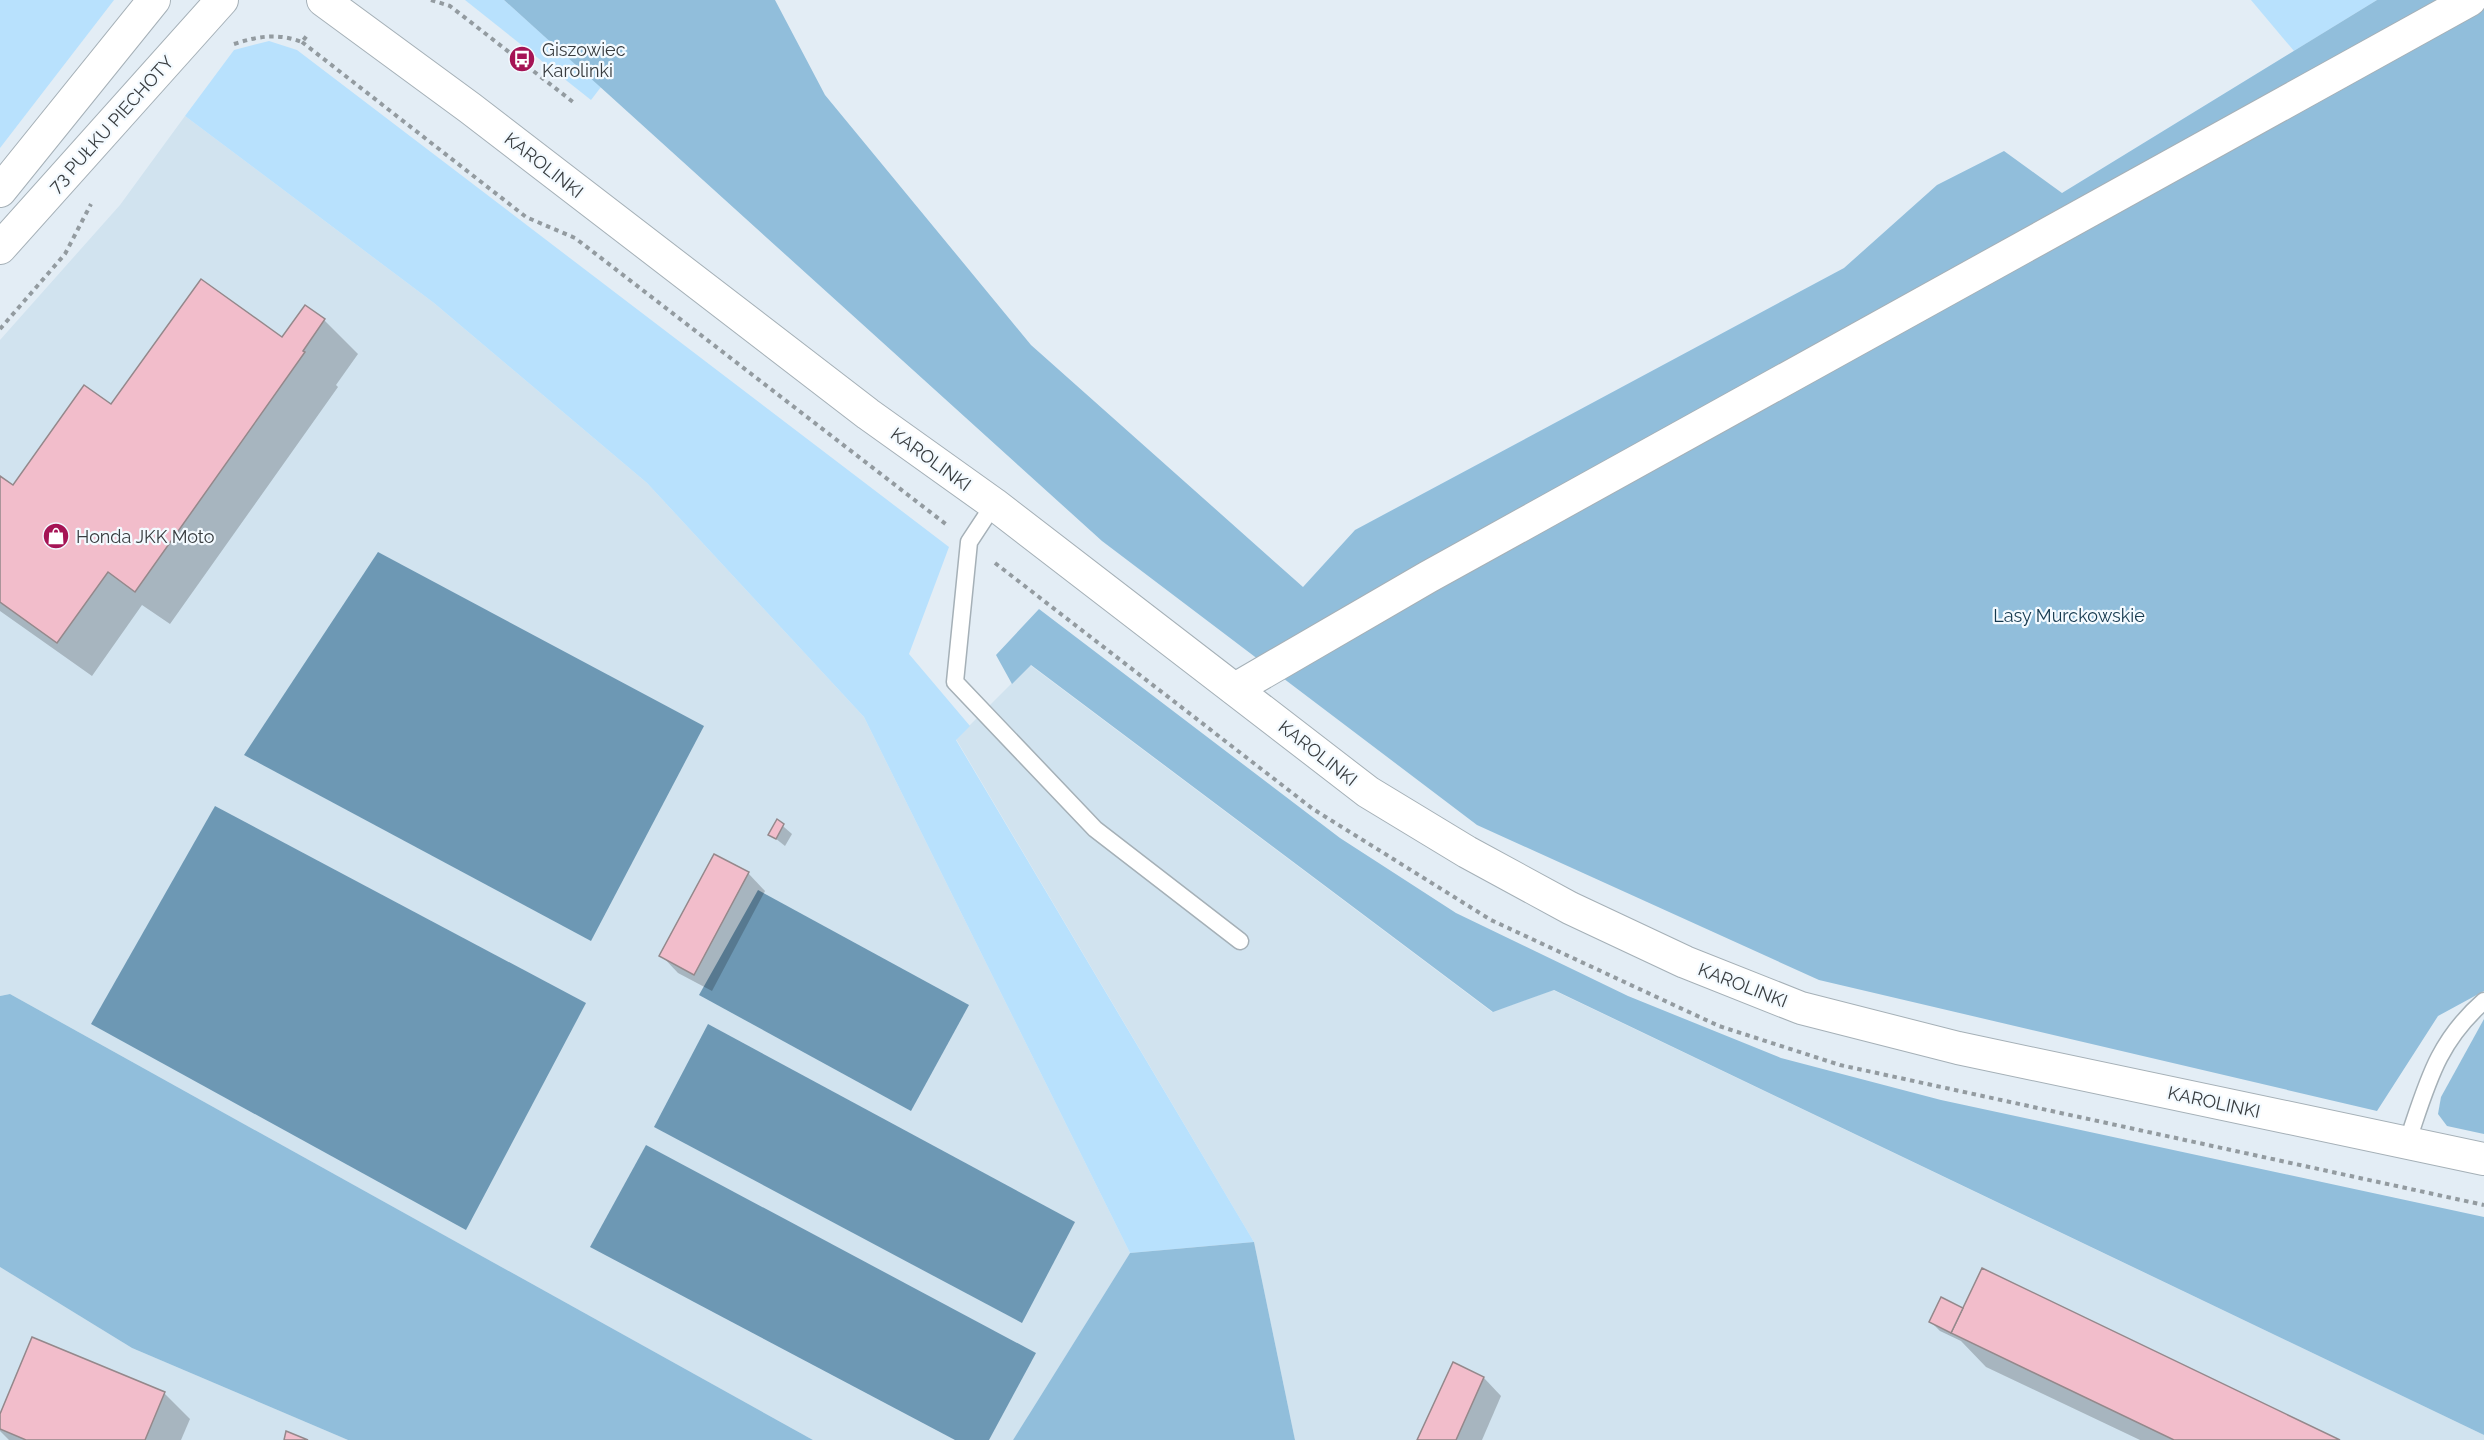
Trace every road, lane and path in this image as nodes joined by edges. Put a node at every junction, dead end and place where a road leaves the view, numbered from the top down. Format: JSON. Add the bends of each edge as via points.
{"nodes":[{"id":1,"x":154,"y":0,"type":"edge"},
{"id":2,"x":222,"y":0,"type":"edge"},
{"id":3,"x":431,"y":0,"type":"edge"},
{"id":4,"x":2470,"y":0,"type":"edge"},
{"id":5,"x":327,"y":3,"type":"edge"},
{"id":6,"x":226,"y":48,"type":"dead end"},
{"id":7,"x":573,"y":102,"type":"dead end"},
{"id":8,"x":0,"y":191,"type":"edge"},
{"id":9,"x":92,"y":202,"type":"dead end"},
{"id":10,"x":0,"y":248,"type":"edge"},
{"id":11,"x":0,"y":329,"type":"edge"},
{"id":12,"x":994,"y":504,"type":"junction"},
{"id":13,"x":1235,"y":689,"type":"junction"},
{"id":14,"x":1240,"y":940,"type":"dead end"},
{"id":15,"x":2484,"y":1001,"type":"edge"},
{"id":16,"x":2407,"y":1143,"type":"junction"},
{"id":17,"x":2484,"y":1159,"type":"edge"}],
"edges":[{"from":1,"to":8,"type":"street"},
{"from":2,"to":10,"type":"street","name":"73 PUŁKU PIECHOTY"},
{"from":3,"to":7,"type":"path","via":[[450,6]]},
{"from":4,"to":13,"type":"street","via":[[1438,571]]},
{"from":5,"to":6,"type":"path","via":[[302,42],[263,36]]},
{"from":5,"to":12,"type":"street","name":"KAROLINKI","via":[[868,414]]},
{"from":9,"to":11,"type":"path","via":[[65,254]]},
{"from":12,"to":13,"type":"street","name":"KAROLINKI"},
{"from":12,"to":14,"type":"lane","via":[[969,542],[955,682],[1095,829]]},
{"from":13,"to":16,"type":"street","name":"KAROLINKI","via":[[1368,792],[1467,852],[1570,908],[1675,957],[1801,1008],[1958,1048]]},
{"from":15,"to":16,"type":"lane","via":[[2462,1020],[2435,1059]]},
{"from":16,"to":17,"type":"street","name":"KAROLINKI"}]}
